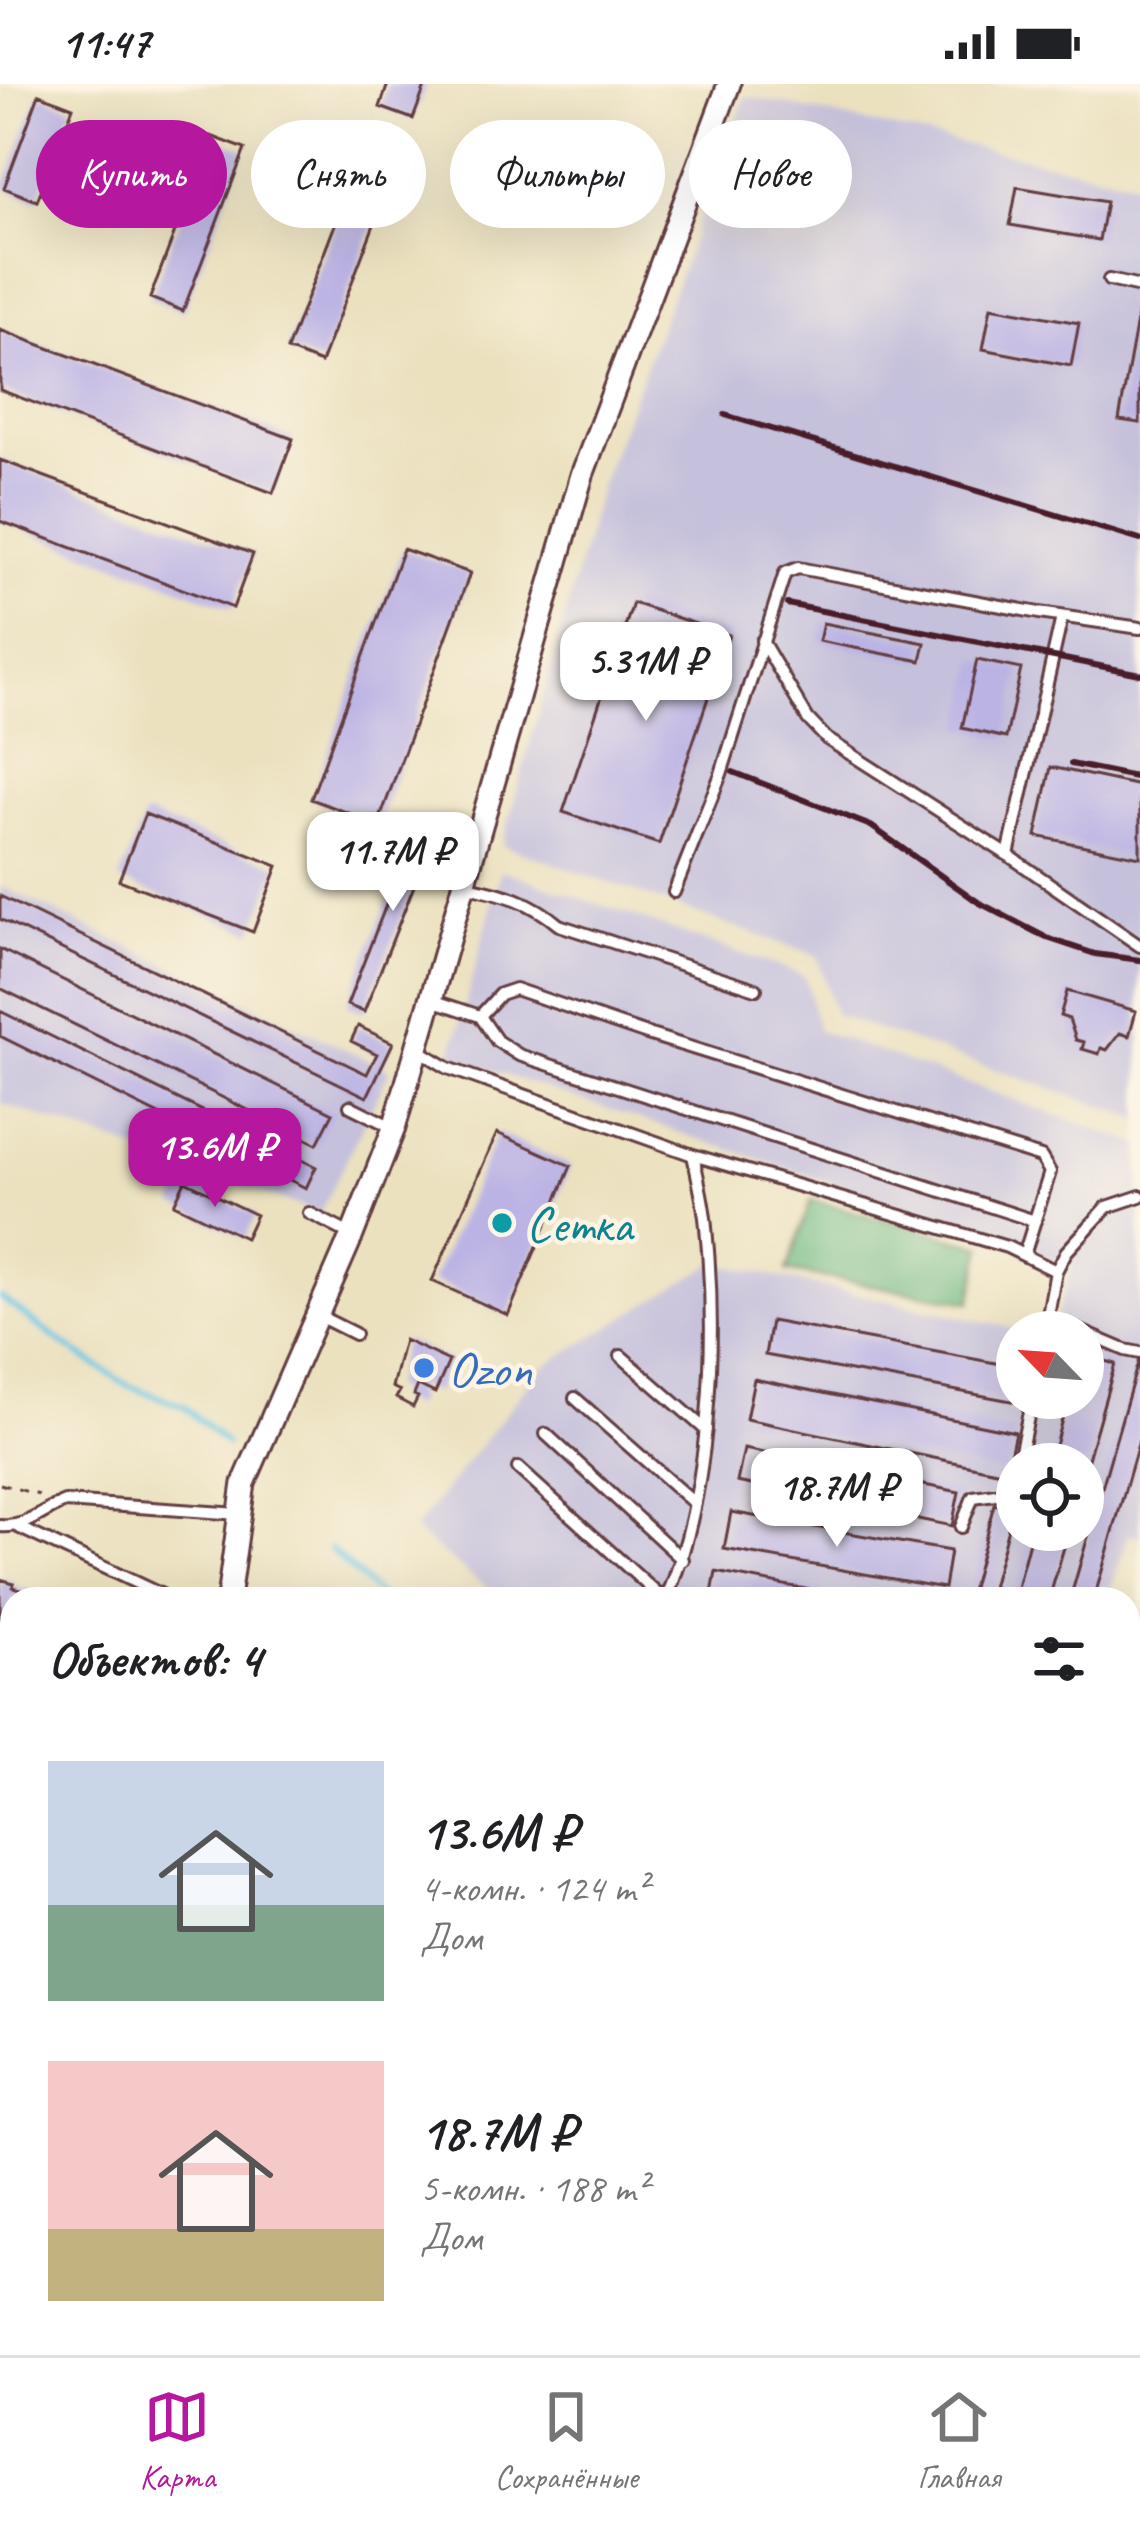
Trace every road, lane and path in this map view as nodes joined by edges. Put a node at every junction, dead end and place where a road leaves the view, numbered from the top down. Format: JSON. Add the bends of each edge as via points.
{"nodes":[{"id":1,"x":729,"y":84,"type":"edge"},
{"id":2,"x":1109,"y":280,"type":"dead end"},
{"id":3,"x":1140,"y":286,"type":"edge"},
{"id":4,"x":1062,"y":617,"type":"junction"},
{"id":5,"x":1140,"y":628,"type":"edge"},
{"id":6,"x":762,"y":641,"type":"junction"},
{"id":7,"x":1008,"y":855,"type":"junction"},
{"id":8,"x":464,"y":885,"type":"junction"},
{"id":9,"x":674,"y":892,"type":"dead end"},
{"id":10,"x":1140,"y":946,"type":"edge"},
{"id":11,"x":756,"y":989,"type":"dead end"},
{"id":12,"x":431,"y":1000,"type":"junction"},
{"id":13,"x":479,"y":1016,"type":"junction"},
{"id":14,"x":417,"y":1049,"type":"junction"},
{"id":15,"x":350,"y":1106,"type":"dead end"},
{"id":16,"x":394,"y":1128,"type":"junction"},
{"id":17,"x":694,"y":1155,"type":"junction"},
{"id":18,"x":1140,"y":1196,"type":"edge"},
{"id":19,"x":309,"y":1213,"type":"dead end"},
{"id":20,"x":1034,"y":1221,"type":"junction"},
{"id":21,"x":352,"y":1235,"type":"junction"},
{"id":22,"x":1024,"y":1255,"type":"junction"},
{"id":23,"x":1056,"y":1271,"type":"junction"},
{"id":24,"x":1049,"y":1311,"type":"edge"},
{"id":25,"x":317,"y":1315,"type":"junction"},
{"id":26,"x":355,"y":1334,"type":"dead end"},
{"id":27,"x":1104,"y":1341,"type":"edge"},
{"id":28,"x":1140,"y":1353,"type":"edge"},
{"id":29,"x":621,"y":1356,"type":"dead end"},
{"id":30,"x":575,"y":1398,"type":"dead end"},
{"id":31,"x":706,"y":1430,"type":"junction"},
{"id":32,"x":546,"y":1434,"type":"dead end"},
{"id":33,"x":518,"y":1468,"type":"dead end"},
{"id":34,"x":0,"y":1484,"type":"edge"},
{"id":35,"x":996,"y":1494,"type":"edge"},
{"id":36,"x":65,"y":1502,"type":"junction"},
{"id":37,"x":695,"y":1504,"type":"junction"},
{"id":38,"x":238,"y":1514,"type":"junction"},
{"id":39,"x":0,"y":1526,"type":"edge"},
{"id":40,"x":961,"y":1527,"type":"dead end"},
{"id":41,"x":18,"y":1528,"type":"junction"},
{"id":42,"x":683,"y":1560,"type":"junction"},
{"id":43,"x":144,"y":1587,"type":"edge"},
{"id":44,"x":234,"y":1587,"type":"edge"},
{"id":45,"x":652,"y":1587,"type":"edge"},
{"id":46,"x":671,"y":1587,"type":"edge"}],
"edges":[{"from":1,"to":8,"type":"street","via":[[582,475]]},
{"from":2,"to":3,"type":"lane"},
{"from":4,"to":5,"type":"lane"},
{"from":4,"to":6,"type":"lane","via":[[798,568],[784,572]]},
{"from":4,"to":7,"type":"lane"},
{"from":6,"to":7,"type":"lane","via":[[827,739]]},
{"from":6,"to":9,"type":"lane"},
{"from":7,"to":10,"type":"lane"},
{"from":8,"to":11,"type":"lane","via":[[517,897],[560,926]]},
{"from":8,"to":12,"type":"street"},
{"from":12,"to":13,"type":"lane"},
{"from":12,"to":14,"type":"street"},
{"from":13,"to":20,"type":"lane","via":[[519,1055]]},
{"from":13,"to":20,"type":"lane","via":[[515,989],[1041,1157],[1050,1172]]},
{"from":14,"to":16,"type":"street"},
{"from":14,"to":17,"type":"lane","via":[[448,1068]]},
{"from":15,"to":16,"type":"lane"},
{"from":16,"to":21,"type":"street"},
{"from":17,"to":22,"type":"lane"},
{"from":17,"to":31,"type":"lane","via":[[711,1298]]},
{"from":18,"to":23,"type":"lane","via":[[1107,1207]]},
{"from":19,"to":21,"type":"lane"},
{"from":20,"to":22,"type":"lane"},
{"from":21,"to":25,"type":"street"},
{"from":22,"to":23,"type":"lane"},
{"from":23,"to":24,"type":"lane"},
{"from":25,"to":26,"type":"lane"},
{"from":25,"to":38,"type":"street"},
{"from":27,"to":28,"type":"lane"},
{"from":29,"to":31,"type":"lane"},
{"from":30,"to":37,"type":"lane"},
{"from":31,"to":37,"type":"lane"},
{"from":32,"to":42,"type":"lane"},
{"from":33,"to":45,"type":"lane"},
{"from":34,"to":36,"type":"path"},
{"from":35,"to":40,"type":"lane","via":[[974,1497]]},
{"from":36,"to":38,"type":"lane"},
{"from":36,"to":41,"type":"lane"},
{"from":37,"to":42,"type":"lane"},
{"from":38,"to":44,"type":"street"},
{"from":39,"to":41,"type":"lane"},
{"from":41,"to":43,"type":"lane"},
{"from":42,"to":46,"type":"lane"}]}
